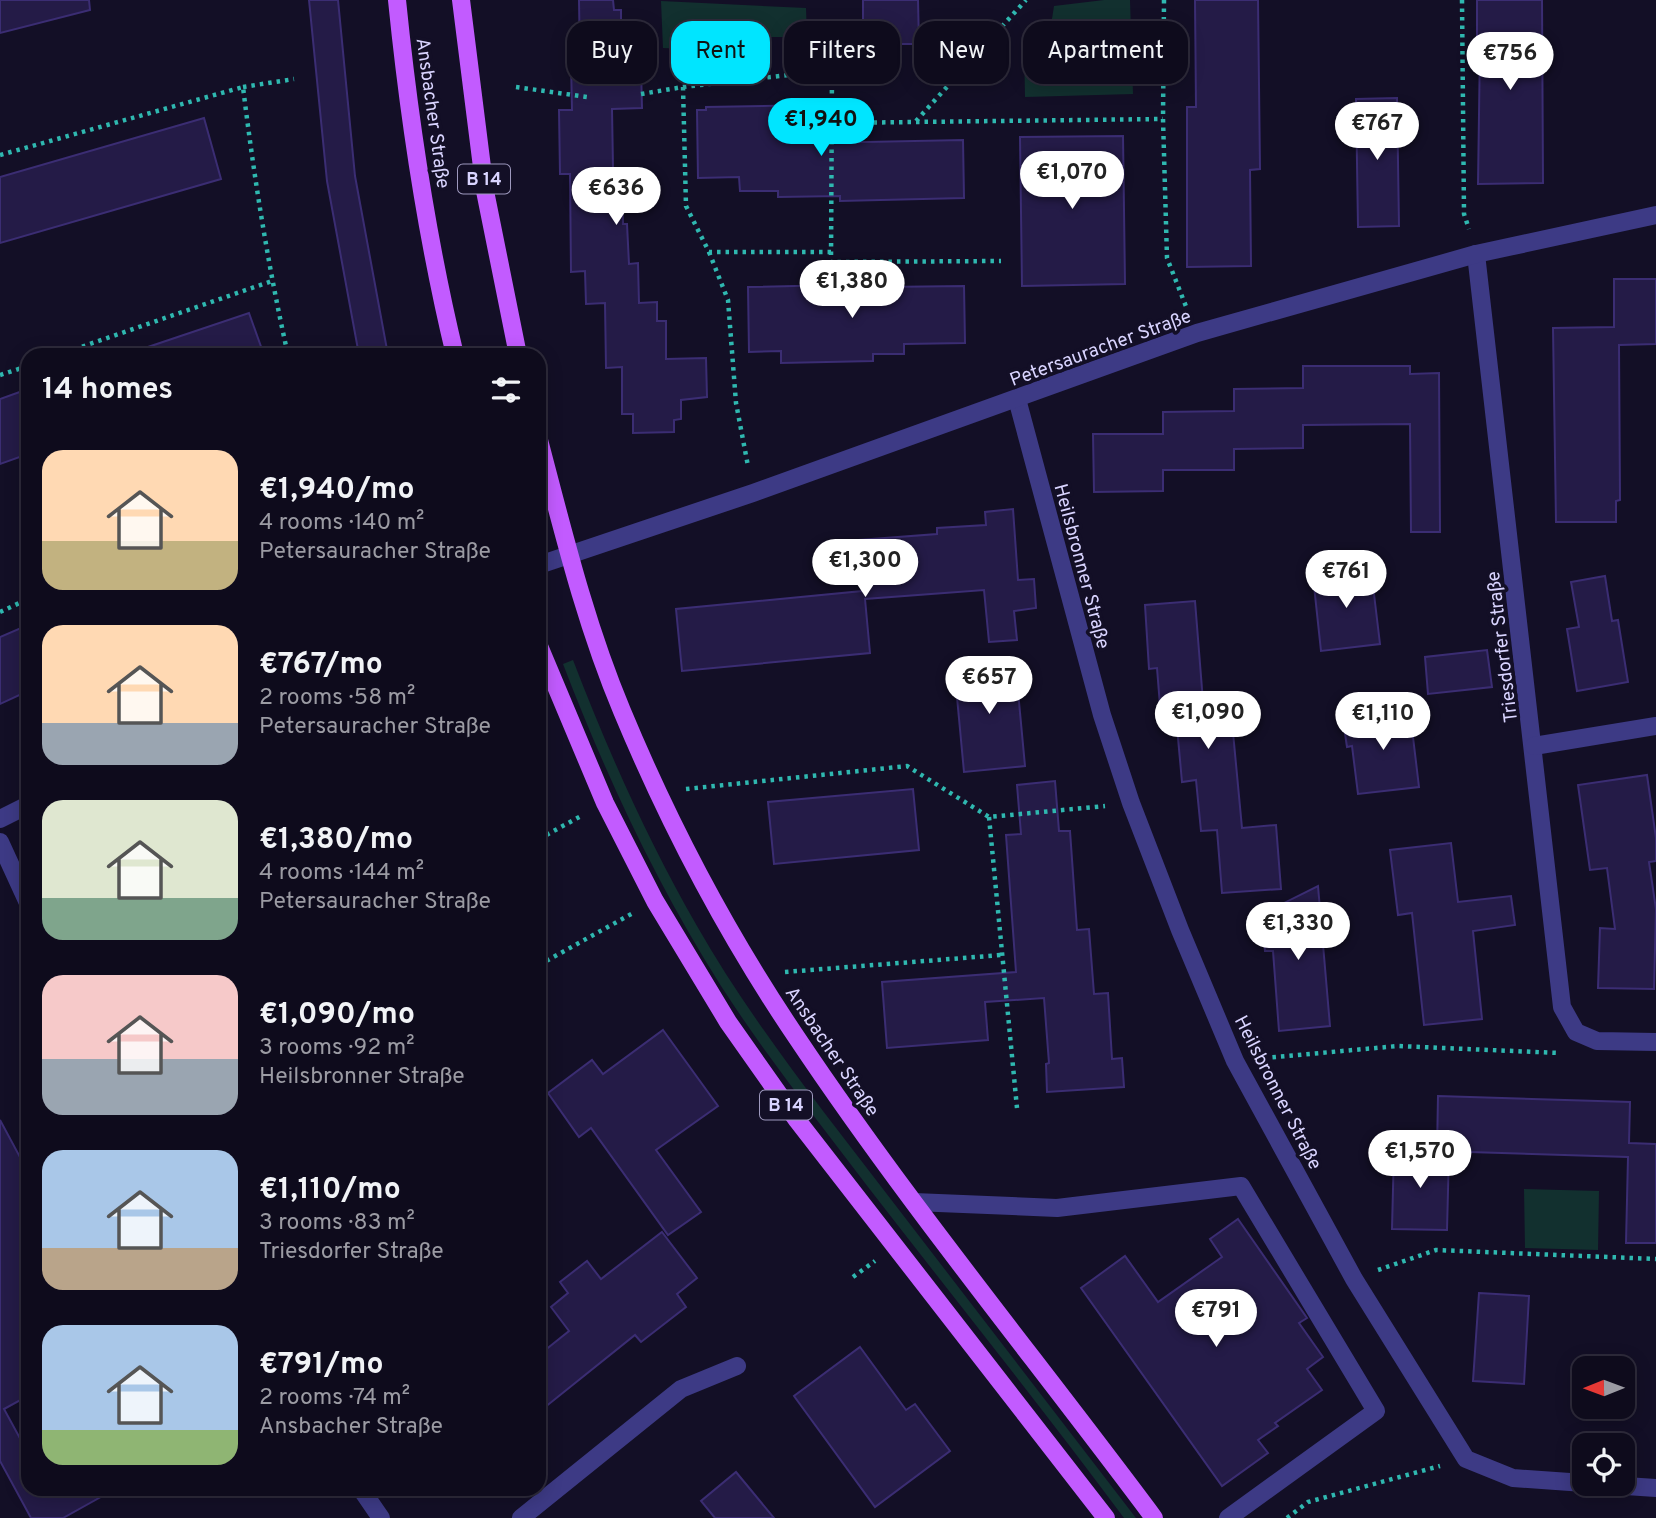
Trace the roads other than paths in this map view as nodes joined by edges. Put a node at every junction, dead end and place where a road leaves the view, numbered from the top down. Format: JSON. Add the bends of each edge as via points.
{"nodes":[{"id":1,"x":397,"y":0,"type":"edge"},
{"id":2,"x":461,"y":0,"type":"edge"},
{"id":3,"x":1656,"y":215,"type":"edge"},
{"id":4,"x":1476,"y":254,"type":"junction"},
{"id":5,"x":454,"y":348,"type":"edge"},
{"id":6,"x":517,"y":348,"type":"edge"},
{"id":7,"x":1017,"y":400,"type":"junction"},
{"id":8,"x":546,"y":467,"type":"edge"},
{"id":9,"x":569,"y":555,"type":"junction"},
{"id":10,"x":546,"y":563,"type":"edge"},
{"id":11,"x":546,"y":663,"type":"edge"},
{"id":12,"x":1656,"y":726,"type":"edge"},
{"id":13,"x":1534,"y":746,"type":"junction"},
{"id":14,"x":21,"y":808,"type":"edge"},
{"id":15,"x":0,"y":819,"type":"edge"},
{"id":16,"x":0,"y":842,"type":"edge"},
{"id":17,"x":21,"y":888,"type":"edge"},
{"id":18,"x":1656,"y":1042,"type":"edge"},
{"id":19,"x":914,"y":1202,"type":"junction"},
{"id":20,"x":737,"y":1366,"type":"dead end"},
{"id":21,"x":1572,"y":1482,"type":"edge"},
{"id":22,"x":1635,"y":1487,"type":"edge"},
{"id":23,"x":1656,"y":1488,"type":"edge"},
{"id":24,"x":366,"y":1496,"type":"edge"},
{"id":25,"x":381,"y":1518,"type":"edge"},
{"id":26,"x":521,"y":1518,"type":"edge"},
{"id":27,"x":1106,"y":1518,"type":"edge"},
{"id":28,"x":1154,"y":1518,"type":"edge"},
{"id":29,"x":1228,"y":1518,"type":"edge"}],
"edges":[{"from":1,"to":5,"type":"main road","name":"Ansbacher Straße","via":[[415,141]]},
{"from":2,"to":6,"type":"main road","name":"Ansbacher Straße","number":"B 14","via":[[485,191]]},
{"from":3,"to":4,"type":"street","name":"Petersauracher Straße"},
{"from":4,"to":7,"type":"street","name":"Petersauracher Straße","via":[[1197,333]]},
{"from":4,"to":13,"type":"street","name":"Triesdorfer Straße"},
{"from":7,"to":9,"type":"street","name":"Petersauracher Straße"},
{"from":7,"to":21,"type":"street","name":"Heilsbronner Straße","via":[[1131,803],[1235,1061],[1354,1279],[1466,1459],[1513,1478]]},
{"from":8,"to":9,"type":"main road","name":"Ansbacher Straße","number":"B 14"},
{"from":9,"to":10,"type":"street"},
{"from":9,"to":19,"type":"main road","name":"Ansbacher Straße","number":"B 14","via":[[603,665],[697,868],[795,1036]]},
{"from":11,"to":27,"type":"main road","number":"B 14","via":[[605,803],[655,901],[728,1022],[797,1120]]},
{"from":12,"to":13,"type":"street"},
{"from":13,"to":18,"type":"street","name":"Triesdorfer Straße","via":[[1562,1007],[1576,1032],[1597,1041]]},
{"from":14,"to":15,"type":"street"},
{"from":16,"to":17,"type":"street"},
{"from":19,"to":28,"type":"main road","name":"Ansbacher Straße","number":"B 14"},
{"from":19,"to":29,"type":"street","via":[[1057,1208],[1241,1186],[1376,1411]]},
{"from":20,"to":26,"type":"street","via":[[681,1389]]},
{"from":22,"to":23,"type":"street"},
{"from":24,"to":25,"type":"street"}]}
